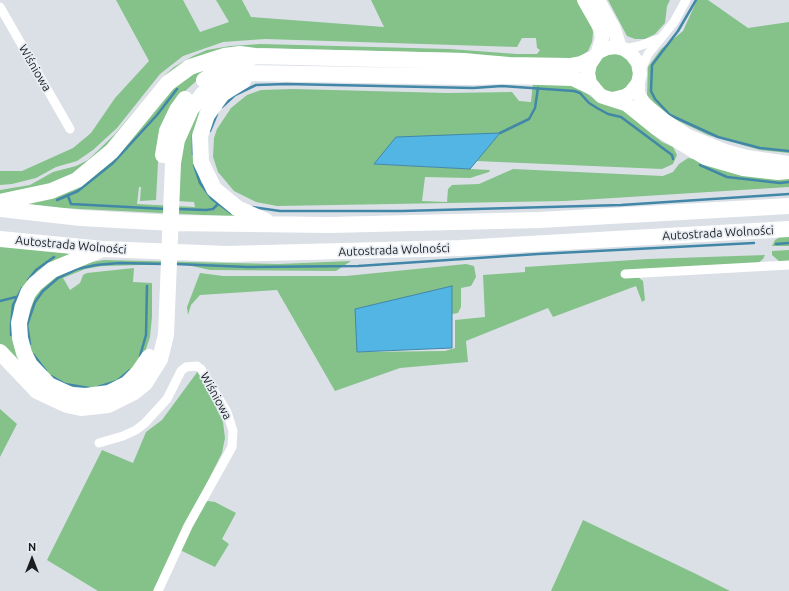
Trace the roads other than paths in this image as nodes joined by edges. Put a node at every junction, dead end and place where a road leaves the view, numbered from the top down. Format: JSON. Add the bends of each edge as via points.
{"nodes":[{"id":1,"x":584,"y":0,"type":"edge"},
{"id":2,"x":598,"y":0,"type":"edge"},
{"id":3,"x":686,"y":0,"type":"edge"},
{"id":4,"x":0,"y":7,"type":"edge"},
{"id":5,"x":660,"y":38,"type":"junction"},
{"id":6,"x":622,"y":49,"type":"junction"},
{"id":7,"x":255,"y":56,"type":"junction"},
{"id":8,"x":595,"y":56,"type":"junction"},
{"id":9,"x":260,"y":74,"type":"junction"},
{"id":10,"x":639,"y":78,"type":"junction"},
{"id":11,"x":592,"y":87,"type":"junction"},
{"id":12,"x":613,"y":99,"type":"junction"},
{"id":13,"x":70,"y":129,"type":"dead end"},
{"id":14,"x":789,"y":163,"type":"edge"},
{"id":15,"x":789,"y":172,"type":"edge"},
{"id":16,"x":0,"y":202,"type":"edge"},
{"id":17,"x":166,"y":205,"type":"junction"},
{"id":18,"x":789,"y":206,"type":"edge"},
{"id":19,"x":0,"y":209,"type":"edge"},
{"id":20,"x":273,"y":224,"type":"junction"},
{"id":21,"x":789,"y":229,"type":"edge"},
{"id":22,"x":0,"y":239,"type":"edge"},
{"id":23,"x":103,"y":249,"type":"junction"},
{"id":24,"x":789,"y":265,"type":"edge"},
{"id":25,"x":164,"y":269,"type":"junction"},
{"id":26,"x":625,"y":274,"type":"dead end"},
{"id":27,"x":0,"y":352,"type":"edge"},
{"id":28,"x":99,"y":443,"type":"dead end"},
{"id":29,"x":158,"y":591,"type":"edge"}],
"edges":[{"from":1,"to":8,"type":"main road","via":[[600,28],[602,38]]},
{"from":2,"to":6,"type":"main road"},
{"from":3,"to":5,"type":"street","via":[[674,22]]},
{"from":4,"to":13,"type":"street","name":"Wiśniowa"},
{"from":5,"to":6,"type":"street"},
{"from":5,"to":10,"type":"street","via":[[648,54]]},
{"from":6,"to":8,"type":"main road","via":[[611,47]]},
{"from":6,"to":10,"type":"main road","via":[[636,59]]},
{"from":7,"to":8,"type":"highway","via":[[570,66],[581,64]]},
{"from":7,"to":16,"type":"highway","via":[[224,56],[190,68],[168,83],[124,138],[88,172],[51,191]]},
{"from":7,"to":17,"type":"highway","via":[[206,78],[190,92],[177,110],[167,131],[164,147]]},
{"from":8,"to":11,"type":"main road","via":[[588,73]]},
{"from":9,"to":11,"type":"highway","via":[[563,78],[579,80]]},
{"from":9,"to":17,"type":"highway","via":[[246,73],[226,79],[203,94],[191,109],[179,132],[175,147]]},
{"from":9,"to":20,"type":"highway","via":[[232,87],[214,104],[202,125],[201,162],[214,189],[237,208]]},
{"from":10,"to":12,"type":"main road","via":[[635,88],[625,96]]},
{"from":10,"to":14,"type":"main road","via":[[638,93],[643,103],[688,136],[725,151]]},
{"from":11,"to":12,"type":"main road","via":[[601,96]]},
{"from":12,"to":15,"type":"main road","via":[[626,104],[657,130],[705,158],[743,169]]},
{"from":17,"to":25,"type":"highway"},
{"from":18,"to":20,"type":"highway","name":"Autostrada Wolności","via":[[539,220]]},
{"from":19,"to":20,"type":"highway","name":"Autostrada Wolności","via":[[81,218]]},
{"from":21,"to":23,"type":"highway","name":"Autostrada Wolności","via":[[448,249],[226,254]]},
{"from":22,"to":23,"type":"highway","name":"Autostrada Wolności"},
{"from":23,"to":25,"type":"highway","via":[[52,270],[28,293],[21,313],[20,338],[30,365],[49,385],[71,395],[109,393],[127,384],[144,367],[154,342]]},
{"from":24,"to":26,"type":"street"},
{"from":25,"to":27,"type":"highway","via":[[166,335],[160,359],[145,383],[120,401],[81,408],[54,401],[27,382]]},
{"from":28,"to":29,"type":"street","name":"Wiśniowa","via":[[123,436],[145,423],[167,398],[181,371],[186,367],[197,366],[201,369],[227,412],[232,431],[232,447],[188,526]]}]}
